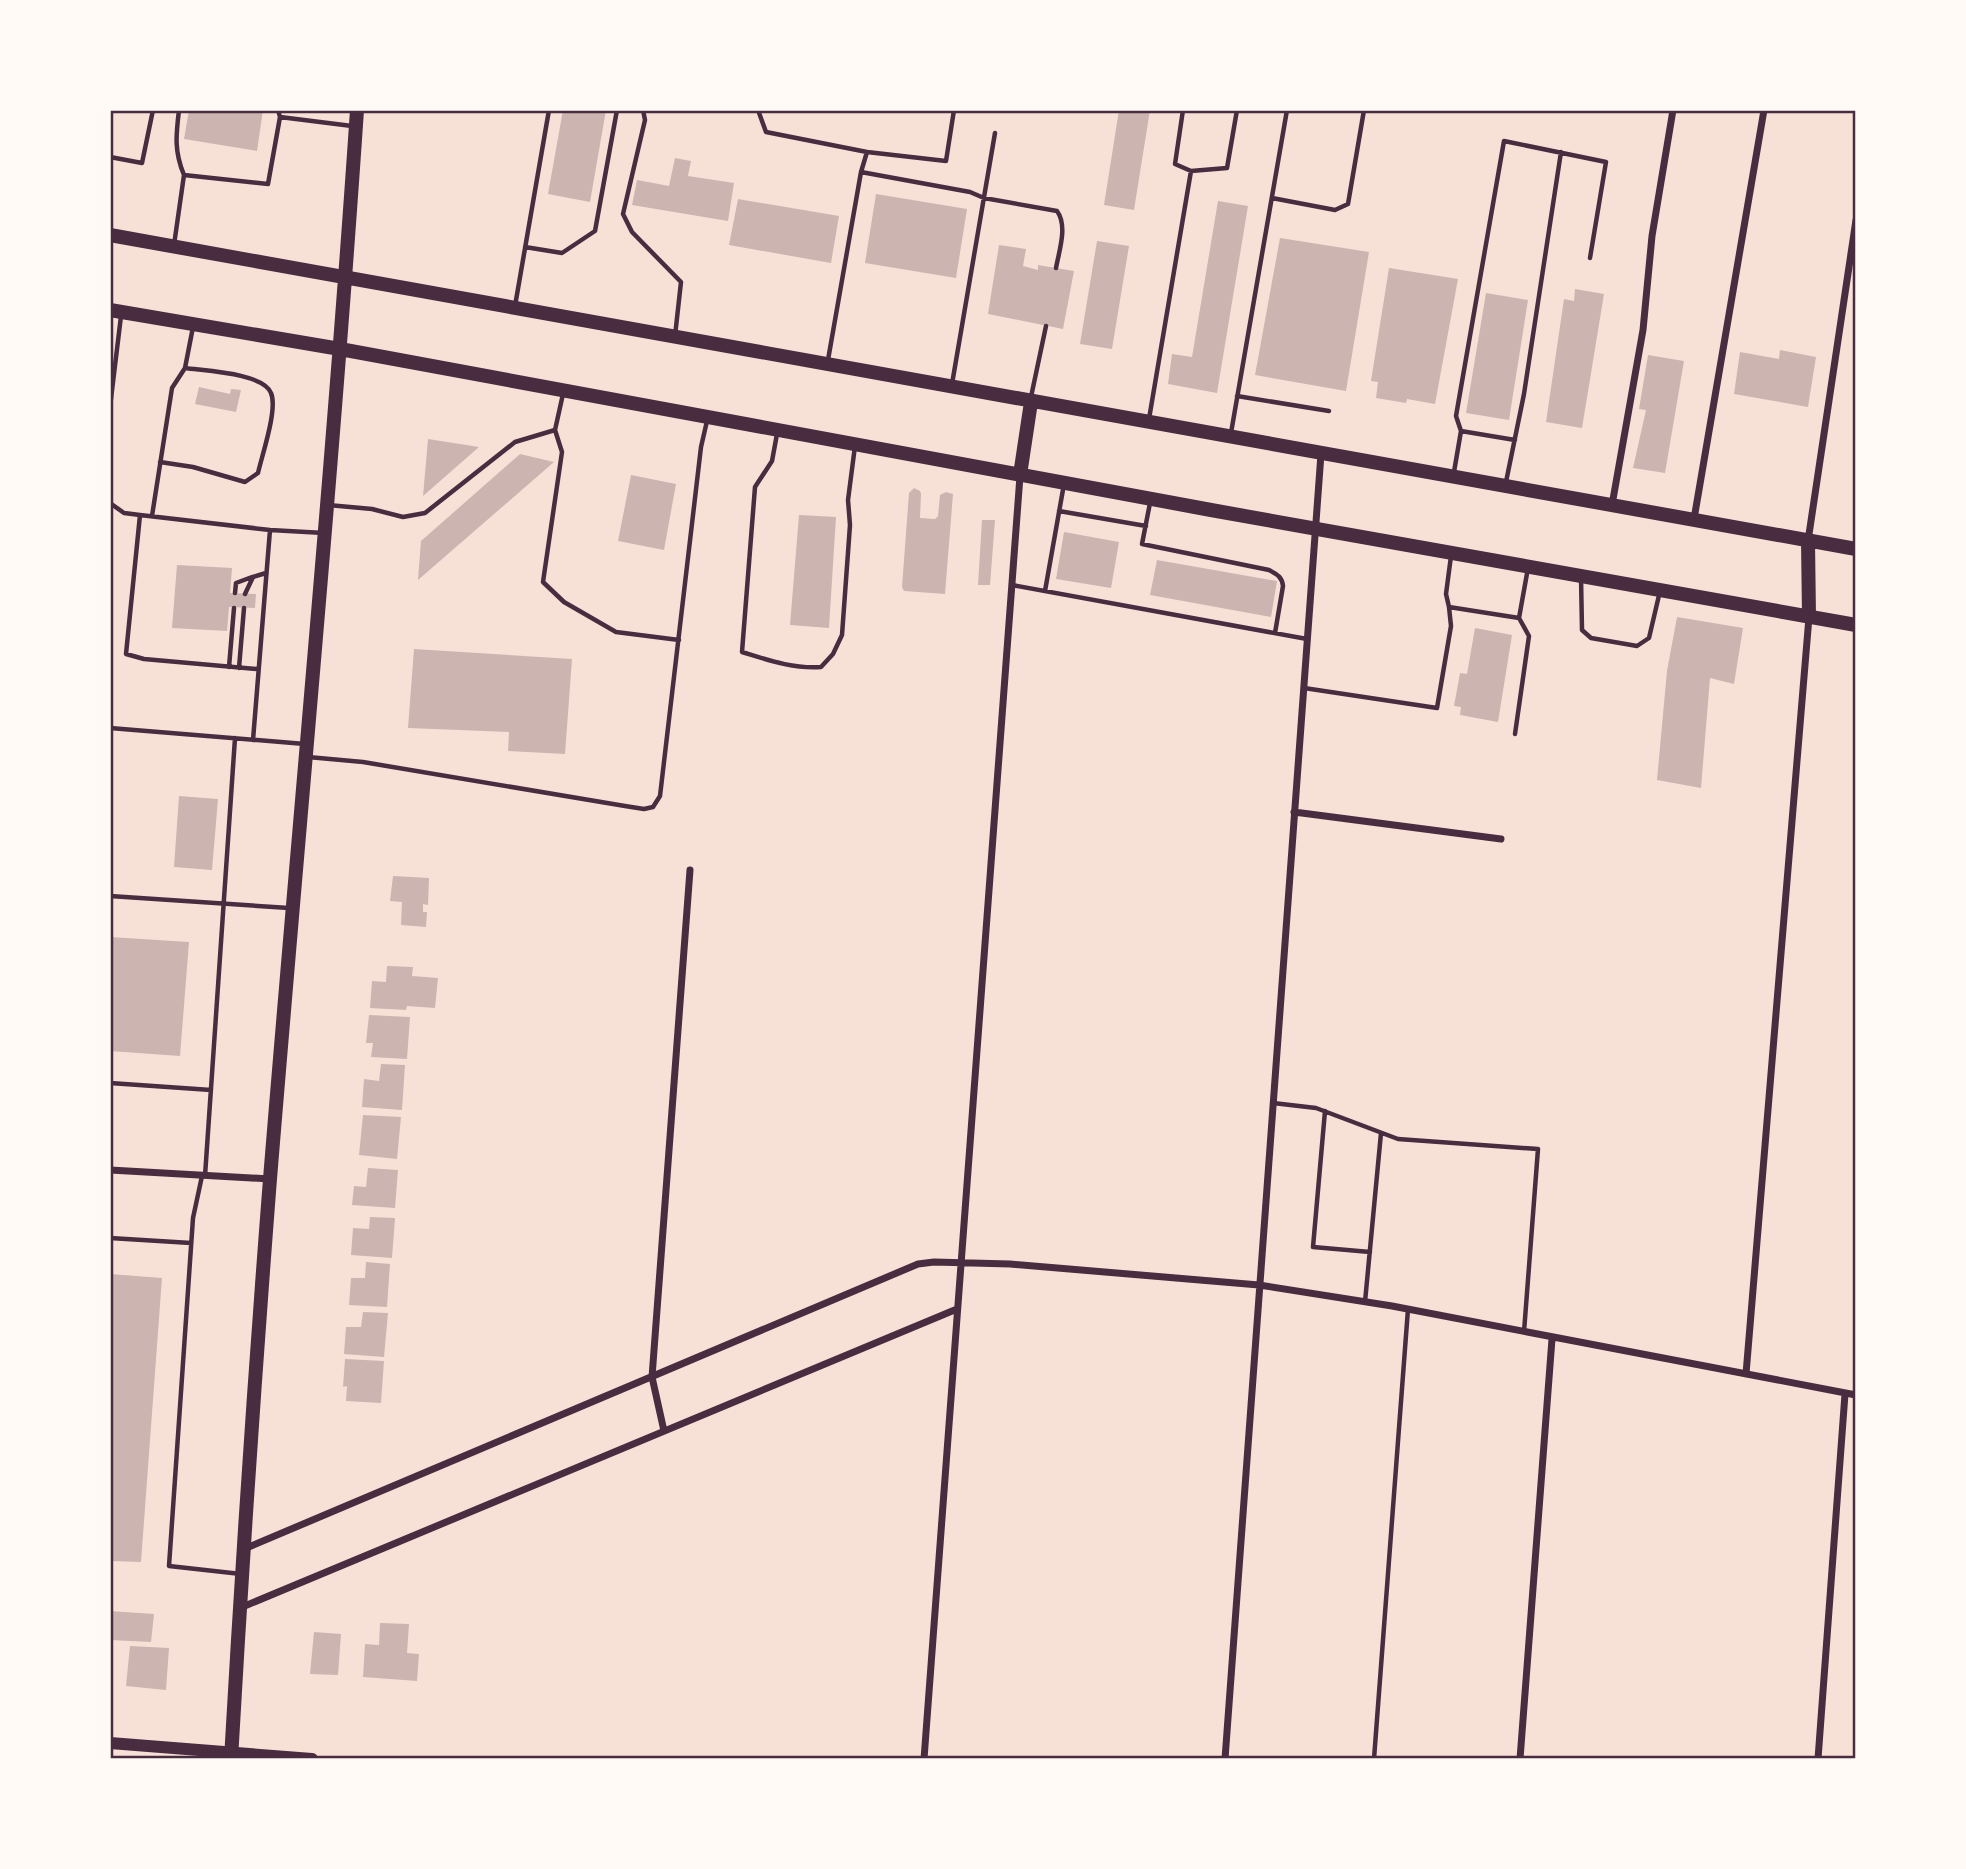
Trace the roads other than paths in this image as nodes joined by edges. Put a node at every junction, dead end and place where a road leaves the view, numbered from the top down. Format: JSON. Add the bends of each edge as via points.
{"nodes":[{"id":1,"x":153,"y":110,"type":"edge"},
{"id":2,"x":179,"y":110,"type":"edge"},
{"id":3,"x":278,"y":110,"type":"edge"},
{"id":4,"x":358,"y":110,"type":"edge"},
{"id":5,"x":549,"y":110,"type":"edge"},
{"id":6,"x":617,"y":110,"type":"edge"},
{"id":7,"x":643,"y":110,"type":"edge"},
{"id":8,"x":758,"y":110,"type":"edge"},
{"id":9,"x":954,"y":110,"type":"edge"},
{"id":10,"x":1183,"y":110,"type":"edge"},
{"id":11,"x":1237,"y":110,"type":"edge"},
{"id":12,"x":1287,"y":110,"type":"edge"},
{"id":13,"x":1364,"y":110,"type":"edge"},
{"id":14,"x":1673,"y":110,"type":"edge"},
{"id":15,"x":1764,"y":110,"type":"edge"},
{"id":16,"x":280,"y":117,"type":"junction"},
{"id":17,"x":356,"y":126,"type":"junction"},
{"id":18,"x":995,"y":133,"type":"dead end"},
{"id":19,"x":867,"y":152,"type":"junction"},
{"id":20,"x":1561,"y":152,"type":"junction"},
{"id":21,"x":110,"y":157,"type":"edge"},
{"id":22,"x":1191,"y":171,"type":"junction"},
{"id":23,"x":862,"y":172,"type":"junction"},
{"id":24,"x":184,"y":175,"type":"junction"},
{"id":25,"x":984,"y":198,"type":"junction"},
{"id":26,"x":1272,"y":198,"type":"junction"},
{"id":27,"x":1856,"y":220,"type":"edge"},
{"id":28,"x":110,"y":235,"type":"edge"},
{"id":29,"x":174,"y":247,"type":"junction"},
{"id":30,"x":525,"y":247,"type":"junction"},
{"id":31,"x":1590,"y":258,"type":"dead end"},
{"id":32,"x":1056,"y":268,"type":"dead end"},
{"id":33,"x":346,"y":277,"type":"junction"},
{"id":34,"x":514,"y":308,"type":"junction"},
{"id":35,"x":116,"y":311,"type":"edge"},
{"id":36,"x":194,"y":324,"type":"junction"},
{"id":37,"x":1046,"y":326,"type":"dead end"},
{"id":38,"x":675,"y":337,"type":"junction"},
{"id":39,"x":340,"y":349,"type":"junction"},
{"id":40,"x":827,"y":365,"type":"junction"},
{"id":41,"x":186,"y":368,"type":"junction"},
{"id":42,"x":112,"y":376,"type":"edge"},
{"id":43,"x":951,"y":386,"type":"junction"},
{"id":44,"x":564,"y":390,"type":"junction"},
{"id":45,"x":1237,"y":396,"type":"junction"},
{"id":46,"x":1031,"y":401,"type":"junction"},
{"id":47,"x":110,"y":407,"type":"edge"},
{"id":48,"x":1329,"y":411,"type":"dead end"},
{"id":49,"x":708,"y":417,"type":"junction"},
{"id":50,"x":1148,"y":423,"type":"junction"},
{"id":51,"x":555,"y":430,"type":"junction"},
{"id":52,"x":777,"y":430,"type":"junction"},
{"id":53,"x":1461,"y":431,"type":"junction"},
{"id":54,"x":1230,"y":438,"type":"junction"},
{"id":55,"x":1515,"y":440,"type":"junction"},
{"id":56,"x":855,"y":444,"type":"junction"},
{"id":57,"x":1321,"y":454,"type":"junction"},
{"id":58,"x":160,"y":462,"type":"junction"},
{"id":59,"x":1020,"y":475,"type":"junction"},
{"id":60,"x":1453,"y":477,"type":"junction"},
{"id":61,"x":1064,"y":483,"type":"junction"},
{"id":62,"x":1505,"y":486,"type":"junction"},
{"id":63,"x":1151,"y":498,"type":"junction"},
{"id":64,"x":110,"y":503,"type":"edge"},
{"id":65,"x":327,"y":505,"type":"junction"},
{"id":66,"x":1612,"y":505,"type":"junction"},
{"id":67,"x":1059,"y":511,"type":"junction"},
{"id":68,"x":140,"y":515,"type":"junction"},
{"id":69,"x":152,"y":516,"type":"junction"},
{"id":70,"x":1693,"y":520,"type":"junction"},
{"id":71,"x":1146,"y":526,"type":"junction"},
{"id":72,"x":1315,"y":529,"type":"junction"},
{"id":73,"x":270,"y":530,"type":"junction"},
{"id":74,"x":324,"y":533,"type":"junction"},
{"id":75,"x":1808,"y":541,"type":"junction"},
{"id":76,"x":1856,"y":550,"type":"edge"},
{"id":77,"x":1452,"y":553,"type":"junction"},
{"id":78,"x":1528,"y":567,"type":"junction"},
{"id":79,"x":266,"y":573,"type":"junction"},
{"id":80,"x":253,"y":576,"type":"junction"},
{"id":81,"x":1581,"y":576,"type":"junction"},
{"id":82,"x":1011,"y":585,"type":"junction"},
{"id":83,"x":1660,"y":590,"type":"junction"},
{"id":84,"x":1045,"y":591,"type":"junction"},
{"id":85,"x":235,"y":593,"type":"dead end"},
{"id":86,"x":245,"y":594,"type":"dead end"},
{"id":87,"x":1449,"y":607,"type":"junction"},
{"id":88,"x":234,"y":608,"type":"dead end"},
{"id":89,"x":244,"y":608,"type":"dead end"},
{"id":90,"x":1809,"y":617,"type":"junction"},
{"id":91,"x":1519,"y":618,"type":"junction"},
{"id":92,"x":1856,"y":625,"type":"edge"},
{"id":93,"x":1275,"y":634,"type":"junction"},
{"id":94,"x":1307,"y":639,"type":"junction"},
{"id":95,"x":679,"y":640,"type":"junction"},
{"id":96,"x":229,"y":667,"type":"junction"},
{"id":97,"x":239,"y":667,"type":"junction"},
{"id":98,"x":257,"y":669,"type":"junction"},
{"id":99,"x":1304,"y":688,"type":"junction"},
{"id":100,"x":110,"y":728,"type":"edge"},
{"id":101,"x":1515,"y":734,"type":"dead end"},
{"id":102,"x":235,"y":738,"type":"junction"},
{"id":103,"x":253,"y":740,"type":"junction"},
{"id":104,"x":306,"y":750,"type":"junction"},
{"id":105,"x":1294,"y":812,"type":"junction"},
{"id":106,"x":1501,"y":839,"type":"dead end"},
{"id":107,"x":690,"y":870,"type":"dead end"},
{"id":108,"x":110,"y":896,"type":"edge"},
{"id":109,"x":224,"y":903,"type":"junction"},
{"id":110,"x":293,"y":908,"type":"junction"},
{"id":111,"x":110,"y":1083,"type":"edge"},
{"id":112,"x":211,"y":1090,"type":"junction"},
{"id":113,"x":1273,"y":1103,"type":"junction"},
{"id":114,"x":1325,"y":1111,"type":"junction"},
{"id":115,"x":1381,"y":1133,"type":"junction"},
{"id":116,"x":110,"y":1170,"type":"edge"},
{"id":117,"x":204,"y":1176,"type":"junction"},
{"id":118,"x":270,"y":1180,"type":"junction"},
{"id":119,"x":110,"y":1238,"type":"edge"},
{"id":120,"x":191,"y":1243,"type":"junction"},
{"id":121,"x":1370,"y":1252,"type":"junction"},
{"id":122,"x":960,"y":1263,"type":"junction"},
{"id":123,"x":1259,"y":1285,"type":"junction"},
{"id":124,"x":1365,"y":1302,"type":"junction"},
{"id":125,"x":957,"y":1309,"type":"junction"},
{"id":126,"x":1408,"y":1309,"type":"junction"},
{"id":127,"x":1524,"y":1333,"type":"junction"},
{"id":128,"x":1552,"y":1339,"type":"junction"},
{"id":129,"x":1746,"y":1374,"type":"junction"},
{"id":130,"x":652,"y":1377,"type":"junction"},
{"id":131,"x":1845,"y":1394,"type":"junction"},
{"id":132,"x":1856,"y":1395,"type":"edge"},
{"id":133,"x":664,"y":1431,"type":"junction"},
{"id":134,"x":243,"y":1549,"type":"junction"},
{"id":135,"x":242,"y":1574,"type":"junction"},
{"id":136,"x":239,"y":1608,"type":"junction"},
{"id":137,"x":110,"y":1743,"type":"edge"},
{"id":138,"x":231,"y":1755,"type":"edge"},
{"id":139,"x":312,"y":1759,"type":"edge"},
{"id":140,"x":924,"y":1759,"type":"edge"},
{"id":141,"x":1225,"y":1759,"type":"edge"},
{"id":142,"x":1374,"y":1759,"type":"edge"},
{"id":143,"x":1520,"y":1759,"type":"edge"},
{"id":144,"x":1818,"y":1759,"type":"edge"}],
"edges":[{"from":1,"to":21,"type":"lane","via":[[142,163]]},
{"from":2,"to":24,"type":"lane","via":[[176,158]]},
{"from":3,"to":16,"type":"lane"},
{"from":4,"to":17,"type":"main road"},
{"from":5,"to":30,"type":"lane"},
{"from":6,"to":30,"type":"lane","via":[[595,232],[562,253]]},
{"from":7,"to":38,"type":"lane","via":[[645,120],[623,214],[632,232],[681,282]]},
{"from":8,"to":19,"type":"lane","via":[[766,132]]},
{"from":9,"to":19,"type":"lane","via":[[946,161]]},
{"from":10,"to":22,"type":"lane","via":[[1175,164]]},
{"from":11,"to":22,"type":"lane","via":[[1227,168]]},
{"from":12,"to":26,"type":"lane"},
{"from":13,"to":26,"type":"lane","via":[[1348,204],[1335,210]]},
{"from":14,"to":66,"type":"street","via":[[1651,236],[1643,330]]},
{"from":15,"to":70,"type":"street"},
{"from":16,"to":17,"type":"lane"},
{"from":16,"to":24,"type":"lane","via":[[268,184]]},
{"from":17,"to":33,"type":"main road"},
{"from":18,"to":25,"type":"lane"},
{"from":19,"to":23,"type":"lane"},
{"from":20,"to":31,"type":"lane","via":[[1606,162]]},
{"from":20,"to":53,"type":"lane","via":[[1504,141],[1459,393],[1456,416]]},
{"from":20,"to":55,"type":"lane"},
{"from":22,"to":50,"type":"lane"},
{"from":23,"to":25,"type":"lane"},
{"from":23,"to":40,"type":"lane"},
{"from":24,"to":29,"type":"lane"},
{"from":25,"to":32,"type":"lane","via":[[1057,211],[1063,227]]},
{"from":25,"to":43,"type":"lane"},
{"from":26,"to":45,"type":"lane"},
{"from":27,"to":75,"type":"street"},
{"from":28,"to":29,"type":"main road"},
{"from":29,"to":33,"type":"main road"},
{"from":30,"to":34,"type":"lane"},
{"from":33,"to":34,"type":"main road"},
{"from":33,"to":39,"type":"main road"},
{"from":34,"to":38,"type":"main road"},
{"from":35,"to":36,"type":"main road"},
{"from":35,"to":42,"type":"lane"},
{"from":36,"to":39,"type":"main road"},
{"from":36,"to":41,"type":"lane"},
{"from":37,"to":46,"type":"lane"},
{"from":38,"to":40,"type":"main road"},
{"from":39,"to":44,"type":"main road"},
{"from":39,"to":65,"type":"main road"},
{"from":40,"to":43,"type":"main road"},
{"from":41,"to":58,"type":"lane","via":[[172,388]]},
{"from":41,"to":58,"type":"lane","via":[[260,381],[271,392],[272,408],[258,473],[245,482]]},
{"from":42,"to":47,"type":"lane"},
{"from":43,"to":46,"type":"main road"},
{"from":44,"to":49,"type":"main road"},
{"from":44,"to":51,"type":"lane"},
{"from":45,"to":48,"type":"lane"},
{"from":45,"to":54,"type":"lane"},
{"from":46,"to":50,"type":"main road"},
{"from":46,"to":59,"type":"main road"},
{"from":49,"to":52,"type":"main road"},
{"from":49,"to":95,"type":"lane"},
{"from":50,"to":54,"type":"main road"},
{"from":51,"to":65,"type":"lane","via":[[515,442],[425,513],[403,517]]},
{"from":51,"to":95,"type":"lane","via":[[562,452],[543,582],[564,603],[616,632]]},
{"from":52,"to":56,"type":"main road"},
{"from":52,"to":56,"type":"lane","via":[[772,461],[755,487],[742,652],[792,666],[821,667],[842,635]]},
{"from":53,"to":55,"type":"lane"},
{"from":53,"to":60,"type":"lane"},
{"from":54,"to":57,"type":"main road"},
{"from":55,"to":62,"type":"lane"},
{"from":56,"to":59,"type":"main road"},
{"from":57,"to":60,"type":"main road"},
{"from":57,"to":72,"type":"street"},
{"from":58,"to":69,"type":"lane"},
{"from":59,"to":61,"type":"main road"},
{"from":59,"to":82,"type":"street"},
{"from":60,"to":62,"type":"main road"},
{"from":61,"to":63,"type":"main road"},
{"from":61,"to":67,"type":"lane"},
{"from":62,"to":66,"type":"main road"},
{"from":63,"to":71,"type":"lane"},
{"from":63,"to":72,"type":"main road"},
{"from":64,"to":68,"type":"lane","via":[[124,513]]},
{"from":65,"to":74,"type":"main road"},
{"from":66,"to":70,"type":"main road"},
{"from":67,"to":71,"type":"lane"},
{"from":67,"to":84,"type":"lane"},
{"from":68,"to":69,"type":"lane"},
{"from":68,"to":96,"type":"lane","via":[[126,654]]},
{"from":69,"to":73,"type":"lane"},
{"from":70,"to":75,"type":"main road"},
{"from":71,"to":93,"type":"lane","via":[[1142,544],[1278,574],[1283,586]]},
{"from":72,"to":77,"type":"main road"},
{"from":72,"to":94,"type":"street"},
{"from":73,"to":74,"type":"lane"},
{"from":73,"to":79,"type":"lane"},
{"from":74,"to":104,"type":"main road"},
{"from":75,"to":76,"type":"main road"},
{"from":75,"to":90,"type":"main road"},
{"from":77,"to":78,"type":"main road"},
{"from":77,"to":87,"type":"lane","via":[[1446,594]]},
{"from":78,"to":81,"type":"main road"},
{"from":78,"to":91,"type":"lane"},
{"from":79,"to":80,"type":"lane"},
{"from":79,"to":98,"type":"lane"},
{"from":80,"to":85,"type":"lane","via":[[236,583]]},
{"from":80,"to":86,"type":"lane"},
{"from":81,"to":83,"type":"main road"},
{"from":81,"to":83,"type":"lane","via":[[1582,630],[1591,638],[1637,646],[1649,638]]},
{"from":82,"to":84,"type":"lane"},
{"from":82,"to":122,"type":"street"},
{"from":83,"to":90,"type":"main road"},
{"from":84,"to":93,"type":"lane"},
{"from":87,"to":91,"type":"lane"},
{"from":87,"to":99,"type":"lane","via":[[1451,626],[1437,708]]},
{"from":88,"to":96,"type":"lane"},
{"from":89,"to":97,"type":"lane"},
{"from":90,"to":92,"type":"main road"},
{"from":90,"to":129,"type":"street"},
{"from":91,"to":101,"type":"lane","via":[[1529,636]]},
{"from":93,"to":94,"type":"lane"},
{"from":94,"to":99,"type":"street"},
{"from":95,"to":104,"type":"lane","via":[[660,796],[653,807],[643,809]]},
{"from":96,"to":97,"type":"lane"},
{"from":97,"to":98,"type":"lane"},
{"from":98,"to":103,"type":"lane"},
{"from":99,"to":105,"type":"street"},
{"from":100,"to":102,"type":"lane"},
{"from":102,"to":103,"type":"lane"},
{"from":102,"to":109,"type":"lane"},
{"from":103,"to":104,"type":"lane"},
{"from":104,"to":110,"type":"main road"},
{"from":105,"to":106,"type":"street"},
{"from":105,"to":113,"type":"street"},
{"from":107,"to":130,"type":"street"},
{"from":108,"to":109,"type":"lane"},
{"from":109,"to":110,"type":"lane"},
{"from":109,"to":112,"type":"lane"},
{"from":110,"to":118,"type":"main road"},
{"from":111,"to":112,"type":"lane"},
{"from":112,"to":117,"type":"lane"},
{"from":113,"to":114,"type":"lane"},
{"from":113,"to":123,"type":"street"},
{"from":114,"to":115,"type":"lane"},
{"from":114,"to":121,"type":"lane","via":[[1313,1247]]},
{"from":115,"to":121,"type":"lane"},
{"from":115,"to":127,"type":"lane","via":[[1398,1139],[1538,1149]]},
{"from":116,"to":117,"type":"street"},
{"from":117,"to":118,"type":"street"},
{"from":117,"to":120,"type":"lane"},
{"from":118,"to":134,"type":"main road"},
{"from":119,"to":120,"type":"lane"},
{"from":120,"to":135,"type":"lane","via":[[169,1566]]},
{"from":121,"to":124,"type":"lane"},
{"from":122,"to":123,"type":"street"},
{"from":122,"to":125,"type":"street"},
{"from":122,"to":130,"type":"street","via":[[918,1264]]},
{"from":123,"to":124,"type":"street"},
{"from":123,"to":141,"type":"street"},
{"from":124,"to":126,"type":"street"},
{"from":125,"to":133,"type":"street"},
{"from":125,"to":140,"type":"street"},
{"from":126,"to":127,"type":"street"},
{"from":126,"to":142,"type":"lane"},
{"from":127,"to":128,"type":"street"},
{"from":128,"to":129,"type":"street"},
{"from":128,"to":143,"type":"street"},
{"from":129,"to":131,"type":"street"},
{"from":130,"to":133,"type":"street"},
{"from":130,"to":134,"type":"street"},
{"from":131,"to":132,"type":"street"},
{"from":131,"to":144,"type":"street"},
{"from":133,"to":136,"type":"street"},
{"from":134,"to":135,"type":"main road"},
{"from":135,"to":136,"type":"main road"},
{"from":136,"to":138,"type":"main road"},
{"from":137,"to":138,"type":"main road"},
{"from":138,"to":139,"type":"main road"}]}
